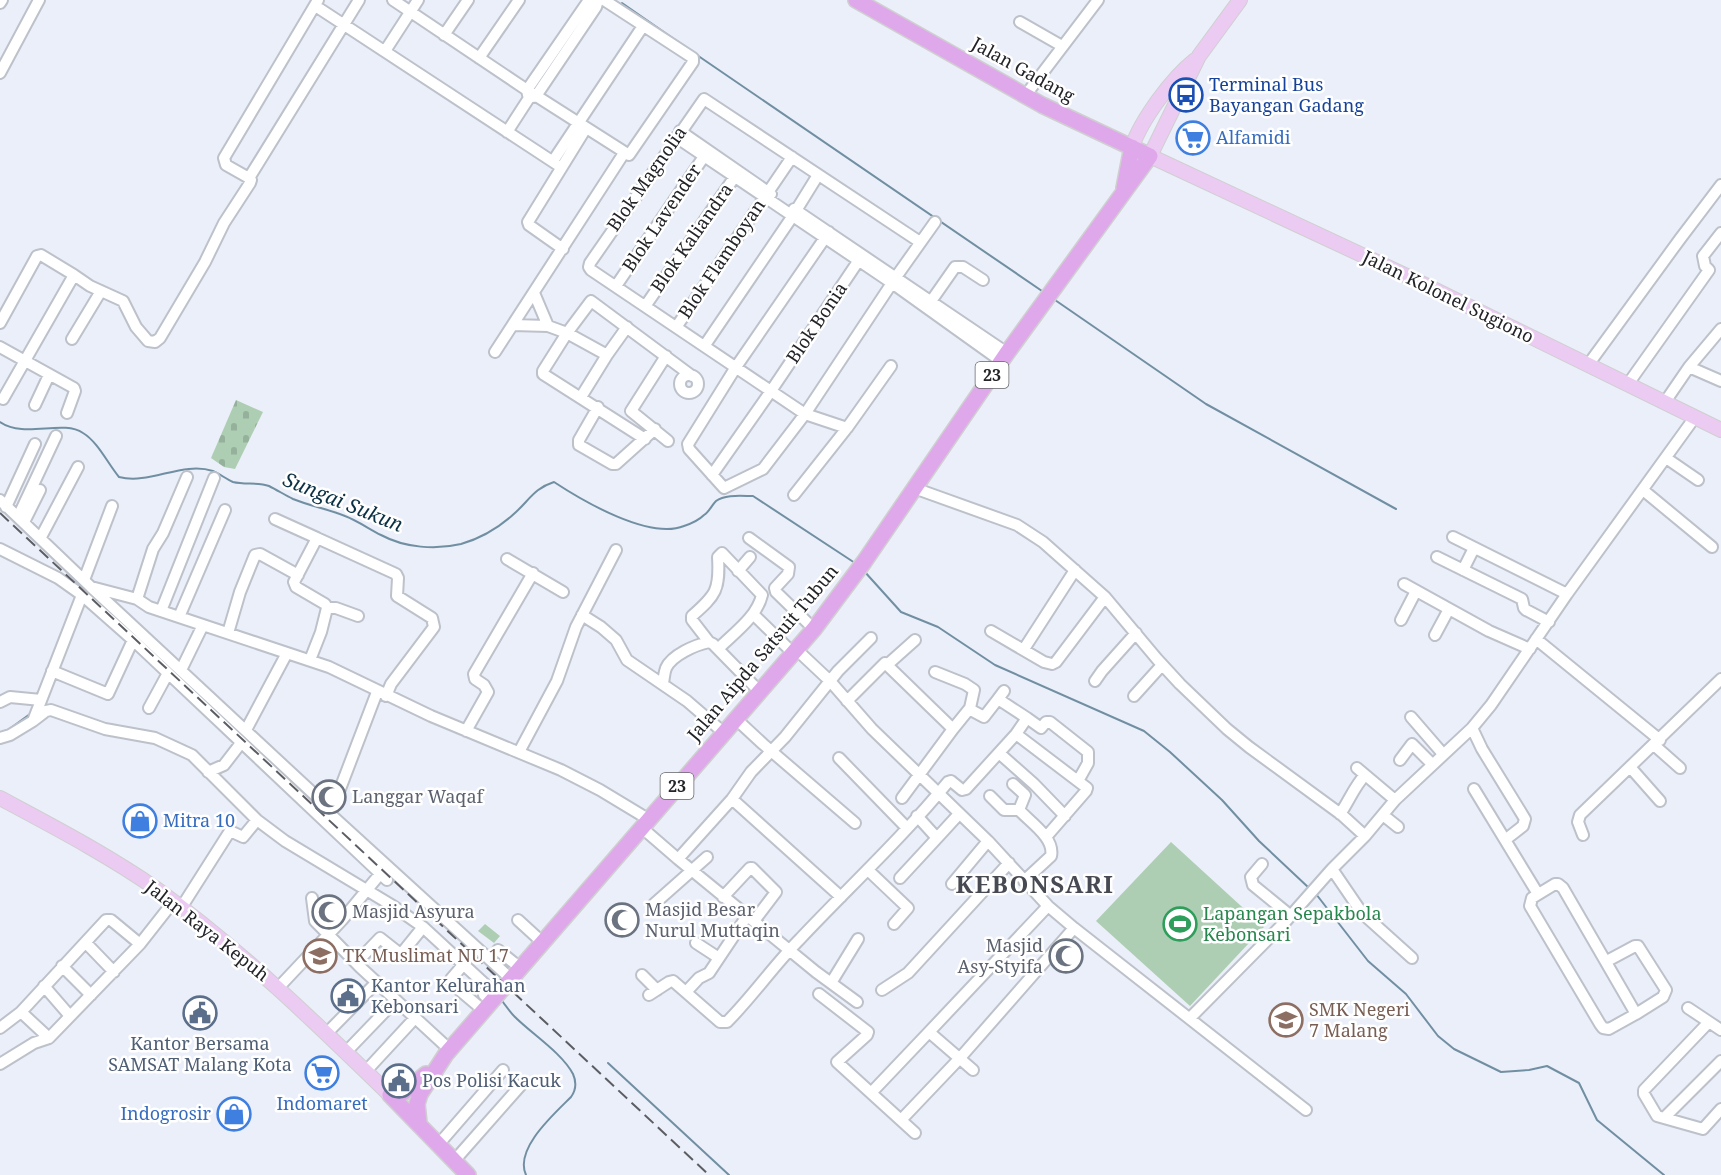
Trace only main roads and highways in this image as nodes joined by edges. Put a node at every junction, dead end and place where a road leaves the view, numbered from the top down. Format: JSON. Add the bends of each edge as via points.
{"nodes":[{"id":1,"x":856,"y":0,"type":"edge"},
{"id":2,"x":1240,"y":0,"type":"edge"},
{"id":3,"x":1199,"y":56,"type":"junction"},
{"id":4,"x":1132,"y":147,"type":"junction"},
{"id":5,"x":1150,"y":156,"type":"junction"},
{"id":6,"x":1174,"y":167,"type":"joint"},
{"id":7,"x":1123,"y":191,"type":"junction"},
{"id":8,"x":1721,"y":430,"type":"edge"},
{"id":9,"x":0,"y":798,"type":"edge"},
{"id":10,"x":446,"y":1053,"type":"junction"},
{"id":11,"x":390,"y":1095,"type":"junction"},
{"id":12,"x":418,"y":1123,"type":"junction"},
{"id":13,"x":460,"y":1170,"type":"edge"}],
"edges":[{"from":1,"to":4,"type":"highway","name":"Jalan Gadang","via":[[1025,96]]},
{"from":2,"to":3,"type":"main road"},
{"from":3,"to":4,"type":"main road","via":[[1180,73],[1149,115]]},
{"from":3,"to":5,"type":"main road"},
{"from":4,"to":5,"type":"highway","name":"Jalan Gadang"},
{"from":4,"to":7,"type":"highway","name":"Jalan Aipda Satsuit Tubun","number":"23"},
{"from":5,"to":6,"type":"main road","name":"Jalan Gadang"},
{"from":5,"to":7,"type":"highway","name":"Jalan Aipda Satsuit Tubun","number":"23"},
{"from":6,"to":8,"type":"main road","name":"Jalan Kolonel Sugiono"},
{"from":7,"to":10,"type":"highway","name":"Jalan Aipda Satsuit Tubun","number":"23","via":[[814,629]]},
{"from":9,"to":11,"type":"main road","name":"Jalan Raya Kepuh","via":[[99,852],[177,905],[278,988]]},
{"from":10,"to":11,"type":"highway","name":"Jalan Aipda Satsuit Tubun","number":"23","via":[[412,1087]]},
{"from":10,"to":12,"type":"highway","name":"Jalan Aipda Satsuit Tubun","number":"23","via":[[420,1094]]},
{"from":11,"to":12,"type":"highway"},
{"from":12,"to":13,"type":"highway"}]}
